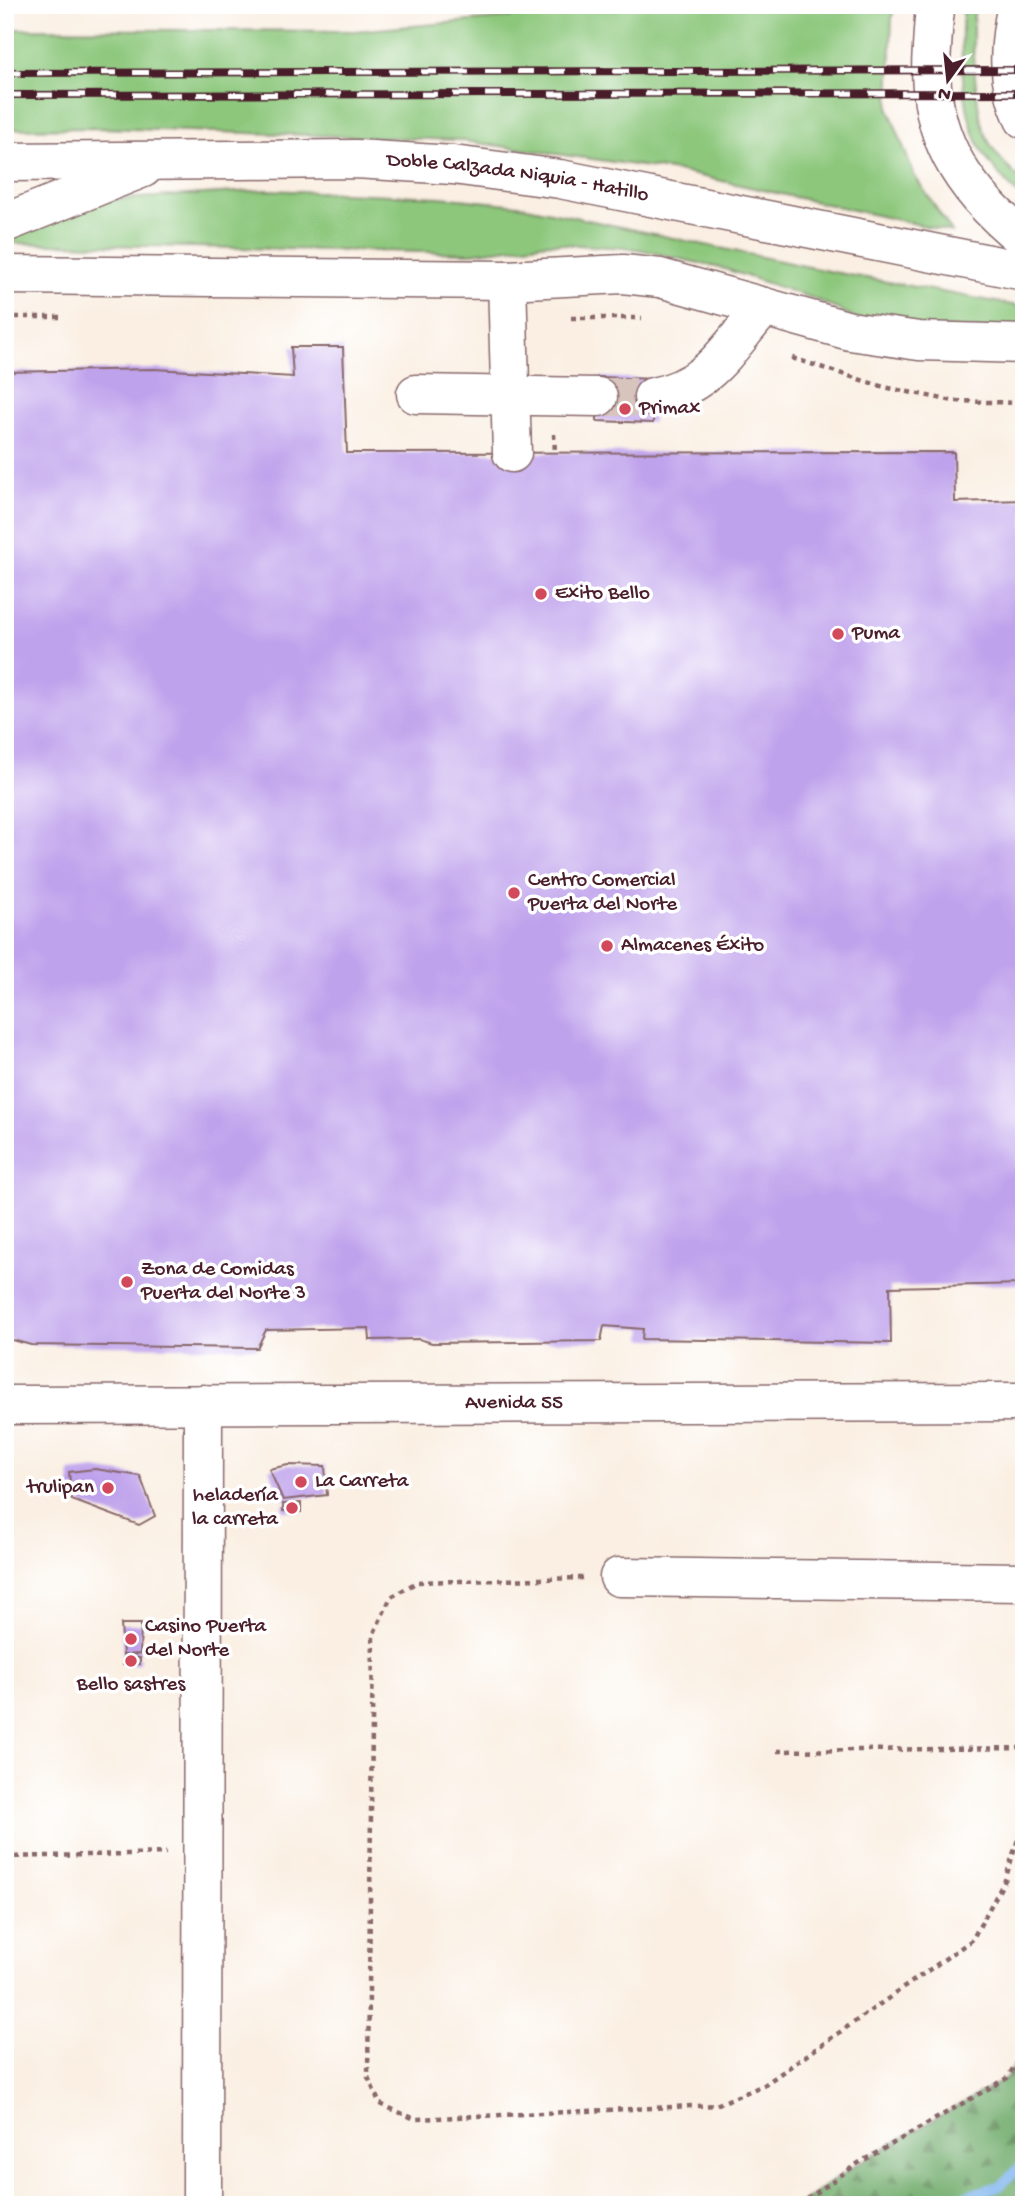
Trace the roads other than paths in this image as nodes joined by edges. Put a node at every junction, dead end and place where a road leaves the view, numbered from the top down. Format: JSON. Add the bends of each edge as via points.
{"nodes":[{"id":1,"x":936,"y":5,"type":"edge"},
{"id":2,"x":1017,"y":5,"type":"edge"},
{"id":3,"x":1024,"y":119,"type":"edge"},
{"id":4,"x":163,"y":160,"type":"junction"},
{"id":5,"x":5,"y":162,"type":"edge"},
{"id":6,"x":5,"y":223,"type":"edge"},
{"id":7,"x":1024,"y":239,"type":"edge"},
{"id":8,"x":1024,"y":271,"type":"edge"},
{"id":9,"x":5,"y":275,"type":"edge"},
{"id":10,"x":508,"y":280,"type":"junction"},
{"id":11,"x":764,"y":307,"type":"junction"},
{"id":12,"x":1024,"y":344,"type":"edge"},
{"id":13,"x":416,"y":394,"type":"dead end"},
{"id":14,"x":510,"y":394,"type":"junction"},
{"id":15,"x":598,"y":397,"type":"tunnel mouth"},
{"id":16,"x":653,"y":397,"type":"tunnel mouth"},
{"id":17,"x":512,"y":453,"type":"dead end"},
{"id":18,"x":1024,"y":1402,"type":"edge"},
{"id":19,"x":203,"y":1404,"type":"junction"},
{"id":20,"x":5,"y":1405,"type":"edge"},
{"id":21,"x":619,"y":1577,"type":"road end"},
{"id":22,"x":1024,"y":1582,"type":"edge"},
{"id":23,"x":202,"y":2205,"type":"edge"}],
"edges":[{"from":1,"to":7,"type":"main road","via":[[929,81],[942,141],[996,217]]},
{"from":2,"to":3,"type":"main road","via":[[1009,40],[1012,93]]},
{"from":4,"to":5,"type":"main road","name":"Doble Calzada Niquia - Hatillo"},
{"from":4,"to":6,"type":"main road"},
{"from":4,"to":8,"type":"main road","name":"Doble Calzada Niquia - Hatillo","via":[[356,159],[453,165],[561,179]]},
{"from":9,"to":10,"type":"main road"},
{"from":10,"to":11,"type":"main road","via":[[623,274],[660,278]]},
{"from":10,"to":14,"type":"main road"},
{"from":11,"to":12,"type":"main road","via":[[850,331],[919,341]]},
{"from":11,"to":16,"type":"main road","via":[[709,373],[673,393]]},
{"from":13,"to":14,"type":"main road"},
{"from":14,"to":15,"type":"main road"},
{"from":14,"to":17,"type":"main road"},
{"from":18,"to":19,"type":"main road","name":"Avenida 55"},
{"from":19,"to":20,"type":"main road","name":"Avenida 55"},
{"from":19,"to":23,"type":"main road"},
{"from":21,"to":22,"type":"main road"}]}
